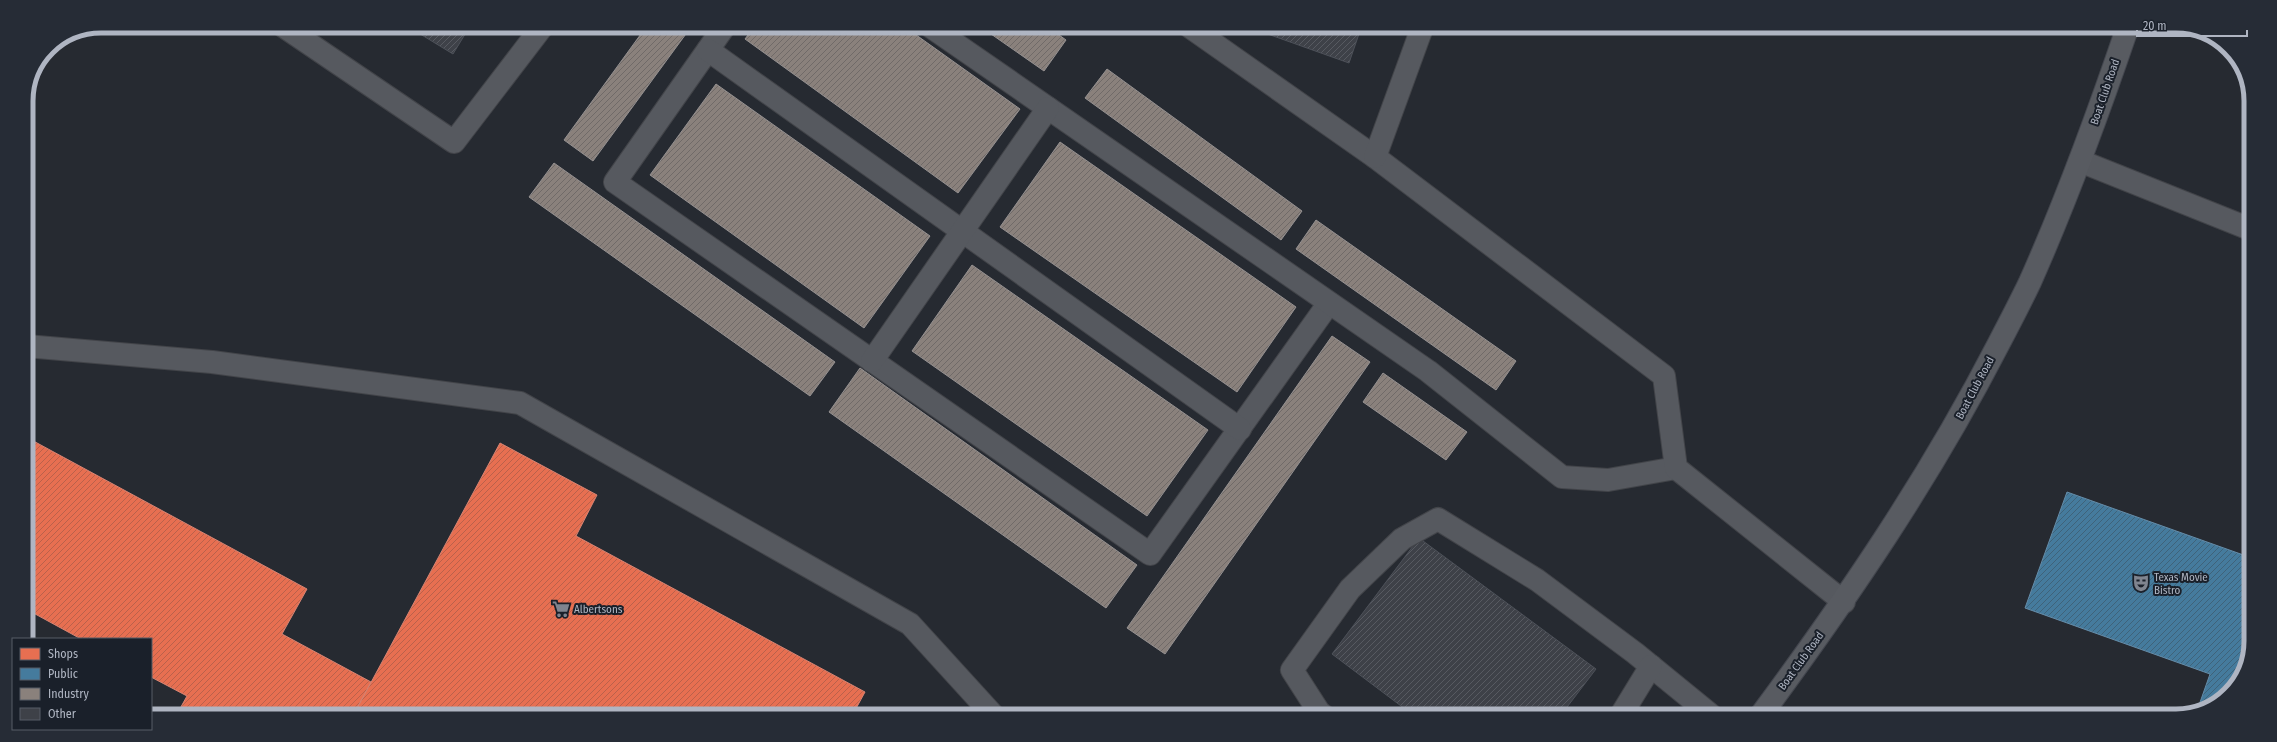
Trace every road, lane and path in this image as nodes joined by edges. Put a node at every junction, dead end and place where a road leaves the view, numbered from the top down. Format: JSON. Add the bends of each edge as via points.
{"nodes":[{"id":1,"x":293,"y":33,"type":"edge"},
{"id":2,"x":537,"y":33,"type":"edge"},
{"id":3,"x":720,"y":33,"type":"edge"},
{"id":4,"x":941,"y":33,"type":"edge"},
{"id":5,"x":1199,"y":33,"type":"edge"},
{"id":6,"x":1420,"y":33,"type":"edge"},
{"id":7,"x":2125,"y":33,"type":"edge"},
{"id":8,"x":708,"y":50,"type":"junction"},
{"id":9,"x":1048,"y":108,"type":"junction"},
{"id":10,"x":1376,"y":157,"type":"junction"},
{"id":11,"x":2080,"y":161,"type":"junction"},
{"id":12,"x":2244,"y":228,"type":"edge"},
{"id":13,"x":962,"y":231,"type":"junction"},
{"id":14,"x":1329,"y":303,"type":"junction"},
{"id":15,"x":33,"y":347,"type":"edge"},
{"id":16,"x":872,"y":361,"type":"junction"},
{"id":17,"x":1240,"y":429,"type":"junction"},
{"id":18,"x":1676,"y":468,"type":"junction"},
{"id":19,"x":1844,"y":602,"type":"junction"},
{"id":20,"x":1652,"y":666,"type":"junction"},
{"id":21,"x":988,"y":709,"type":"edge"},
{"id":22,"x":1317,"y":709,"type":"edge"},
{"id":23,"x":1625,"y":709,"type":"edge"},
{"id":24,"x":1704,"y":709,"type":"edge"},
{"id":25,"x":1767,"y":709,"type":"edge"}],
"edges":[{"from":1,"to":2,"type":"street","via":[[454,142]]},
{"from":3,"to":8,"type":"street"},
{"from":4,"to":9,"type":"street"},
{"from":5,"to":10,"type":"street"},
{"from":6,"to":10,"type":"street"},
{"from":7,"to":11,"type":"main road","name":"Boat Club Road"},
{"from":8,"to":13,"type":"street"},
{"from":8,"to":16,"type":"street","via":[[615,182]]},
{"from":9,"to":13,"type":"street"},
{"from":9,"to":14,"type":"street"},
{"from":10,"to":18,"type":"street","via":[[1664,376]]},
{"from":11,"to":12,"type":"street"},
{"from":11,"to":19,"type":"main road","name":"Boat Club Road","via":[[2030,283],[1972,395],[1939,454]]},
{"from":13,"to":16,"type":"street"},
{"from":13,"to":17,"type":"street"},
{"from":14,"to":17,"type":"street"},
{"from":14,"to":18,"type":"street","via":[[1428,371],[1562,477],[1608,480]]},
{"from":15,"to":21,"type":"street","via":[[212,362],[520,403],[910,624]]},
{"from":16,"to":17,"type":"street","via":[[1150,554]]},
{"from":18,"to":19,"type":"street"},
{"from":19,"to":25,"type":"main road","name":"Boat Club Road"},
{"from":20,"to":22,"type":"street","via":[[1537,580],[1438,519],[1402,540],[1350,589],[1292,670]]},
{"from":20,"to":23,"type":"street"},
{"from":20,"to":24,"type":"street"}]}
